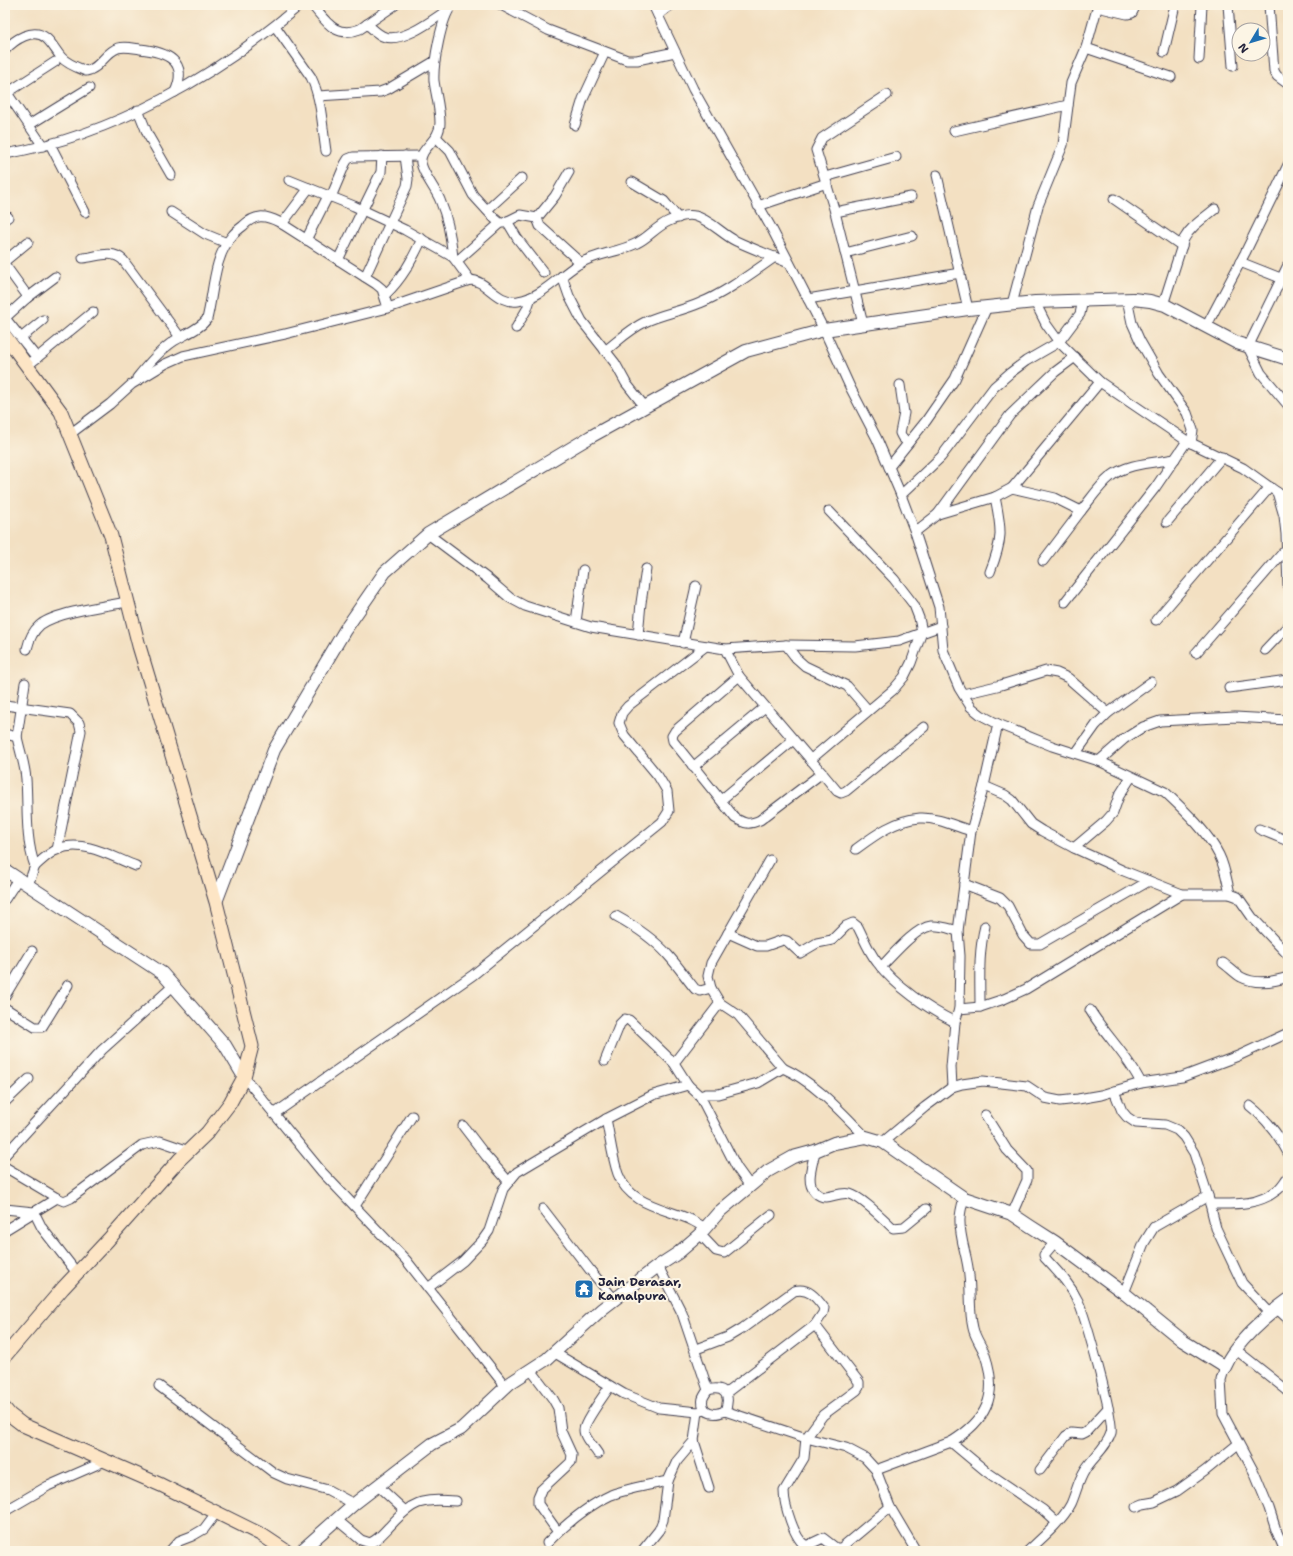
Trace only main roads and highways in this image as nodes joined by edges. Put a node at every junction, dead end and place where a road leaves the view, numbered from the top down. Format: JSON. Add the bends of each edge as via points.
{"nodes":[{"id":1,"x":5,"y":336,"type":"edge"},
{"id":2,"x":5,"y":1356,"type":"edge"},
{"id":3,"x":5,"y":1409,"type":"edge"},
{"id":4,"x":286,"y":1551,"type":"edge"}],
"edges":[{"from":1,"to":2,"type":"main road","via":[[32,362],[61,412],[111,536],[138,646],[216,902],[252,1046],[244,1077],[230,1104],[207,1133],[179,1160]]},
{"from":3,"to":4,"type":"main road","via":[[23,1426],[161,1485],[262,1535]]}]}
